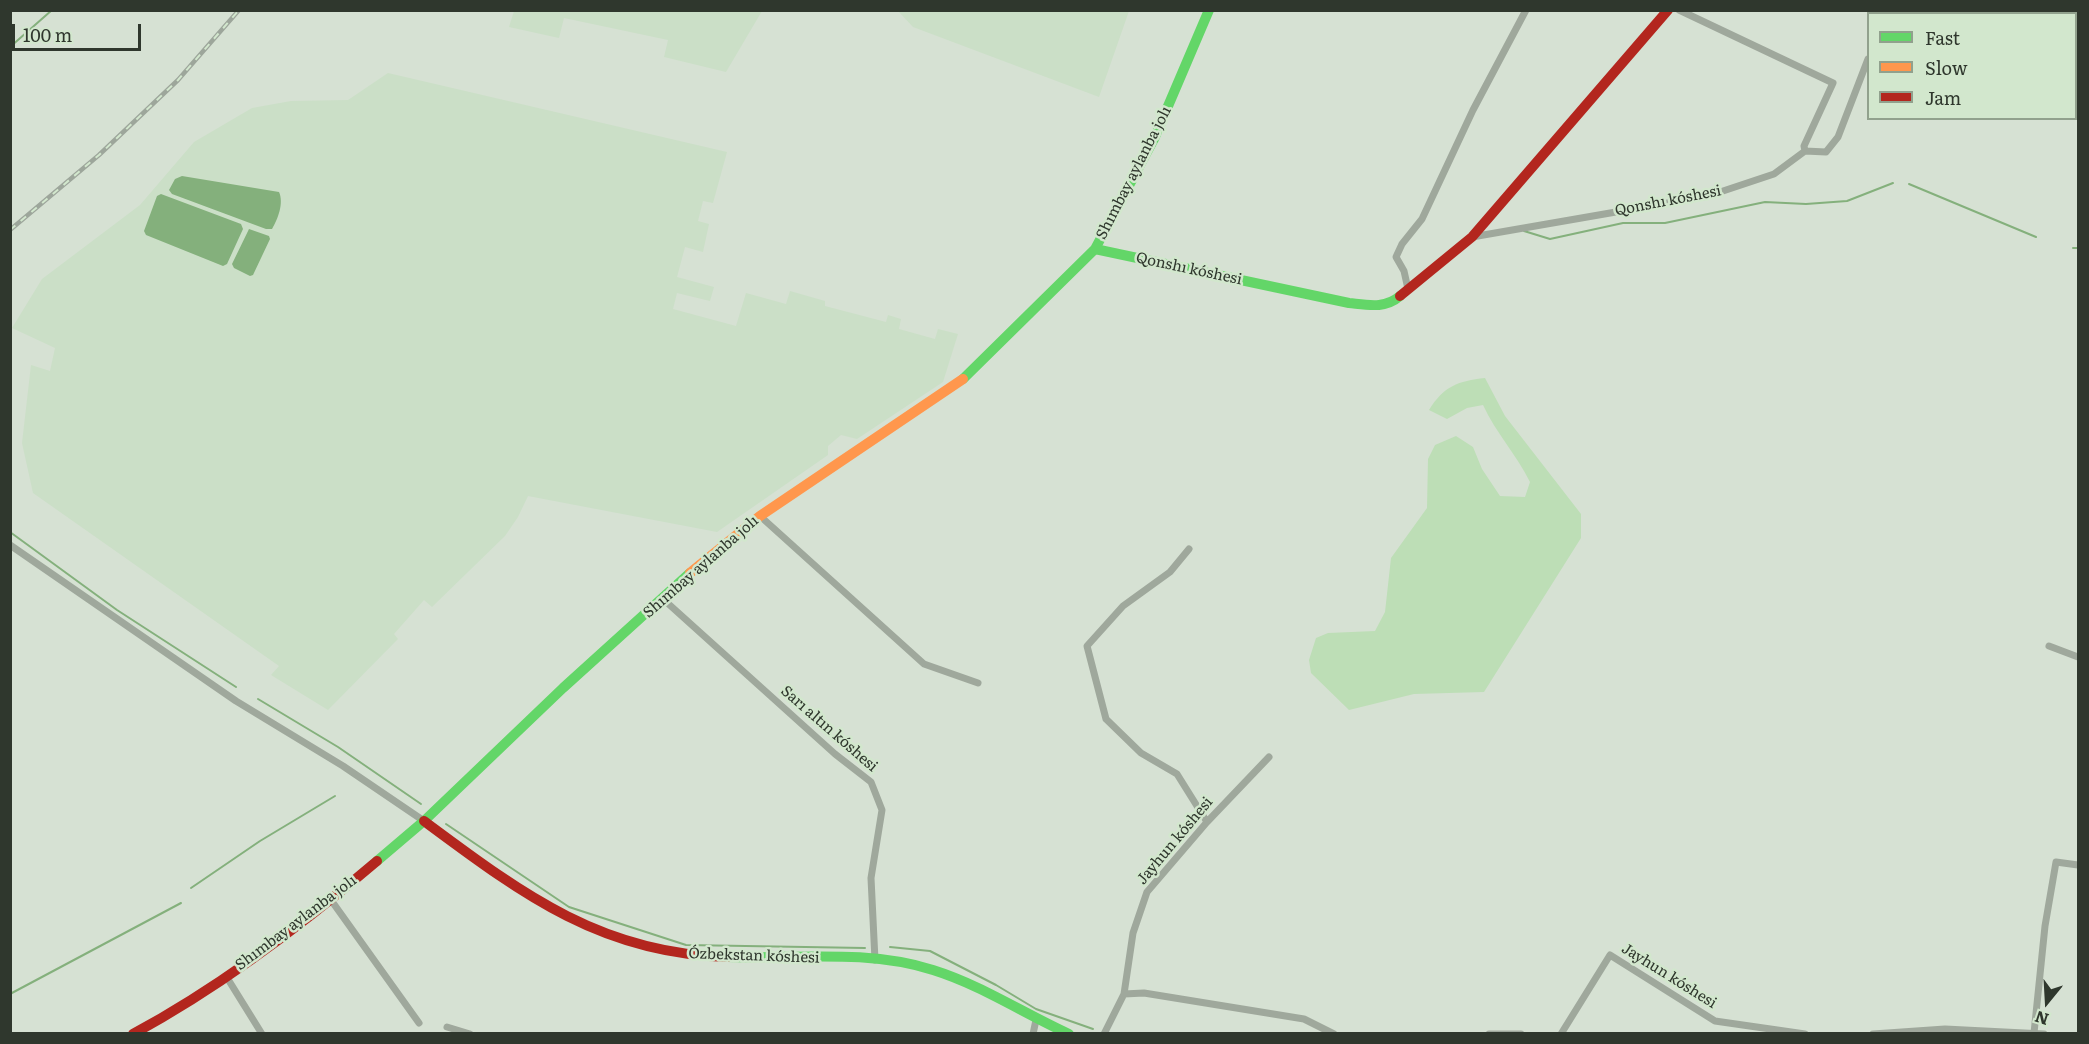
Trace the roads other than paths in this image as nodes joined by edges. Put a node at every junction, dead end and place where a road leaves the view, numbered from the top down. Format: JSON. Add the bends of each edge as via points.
{"nodes":[{"id":1,"x":1209,"y":10,"type":"edge"},
{"id":2,"x":1526,"y":10,"type":"edge"},
{"id":3,"x":1668,"y":10,"type":"edge"},
{"id":4,"x":1679,"y":10,"type":"edge"},
{"id":5,"x":1867,"y":64,"type":"edge"},
{"id":6,"x":1804,"y":151,"type":"junction"},
{"id":7,"x":1472,"y":237,"type":"junction"},
{"id":8,"x":1095,"y":249,"type":"junction"},
{"id":9,"x":1408,"y":289,"type":"junction"},
{"id":10,"x":760,"y":516,"type":"junction"},
{"id":11,"x":10,"y":545,"type":"edge"},
{"id":12,"x":1189,"y":549,"type":"dead end"},
{"id":13,"x":663,"y":599,"type":"junction"},
{"id":14,"x":2049,"y":646,"type":"dead end"},
{"id":15,"x":2079,"y":657,"type":"edge"},
{"id":16,"x":978,"y":683,"type":"dead end"},
{"id":17,"x":1269,"y":757,"type":"dead end"},
{"id":18,"x":424,"y":821,"type":"junction"},
{"id":19,"x":1207,"y":822,"type":"junction"},
{"id":20,"x":2079,"y":865,"type":"edge"},
{"id":21,"x":331,"y":900,"type":"junction"},
{"id":22,"x":875,"y":960,"type":"junction"},
{"id":23,"x":226,"y":976,"type":"junction"},
{"id":24,"x":1124,"y":994,"type":"junction"},
{"id":25,"x":1036,"y":1020,"type":"junction"},
{"id":26,"x":419,"y":1023,"type":"dead end"},
{"id":27,"x":447,"y":1027,"type":"dead end"},
{"id":28,"x":2034,"y":1033,"type":"edge"},
{"id":29,"x":133,"y":1034,"type":"edge"},
{"id":30,"x":262,"y":1034,"type":"edge"},
{"id":31,"x":470,"y":1034,"type":"edge"},
{"id":32,"x":1034,"y":1034,"type":"edge"},
{"id":33,"x":1069,"y":1034,"type":"edge"},
{"id":34,"x":1104,"y":1034,"type":"edge"},
{"id":35,"x":1334,"y":1034,"type":"edge"},
{"id":36,"x":1489,"y":1034,"type":"edge"},
{"id":37,"x":1521,"y":1034,"type":"edge"},
{"id":38,"x":1561,"y":1034,"type":"edge"},
{"id":39,"x":1804,"y":1034,"type":"edge"},
{"id":40,"x":1873,"y":1034,"type":"edge"},
{"id":41,"x":2044,"y":1034,"type":"edge"}],
"edges":[{"from":1,"to":8,"type":"main road","name":"Shımbay aylanba jolı","via":[[1154,139]]},
{"from":2,"to":9,"type":"street","via":[[1422,219],[1396,257]]},
{"from":3,"to":7,"type":"main road","name":"Qonshı kóshesi"},
{"from":4,"to":6,"type":"street","via":[[1833,83]]},
{"from":5,"to":6,"type":"street","name":"Qonshı kóshesi","via":[[1838,137],[1826,152]]},
{"from":6,"to":7,"type":"street","name":"Qonshı kóshesi","via":[[1774,174],[1708,196]]},
{"from":7,"to":9,"type":"main road","name":"Qonshı kóshesi"},
{"from":8,"to":9,"type":"main road","name":"Qonshı kóshesi","via":[[1349,303],[1392,303]]},
{"from":8,"to":10,"type":"main road","name":"Shımbay aylanba jolı","via":[[972,374]]},
{"from":10,"to":13,"type":"main road","name":"Shımbay aylanba jolı"},
{"from":10,"to":16,"type":"street","via":[[924,664]]},
{"from":11,"to":18,"type":"street","via":[[236,701]]},
{"from":12,"to":19,"type":"street","via":[[1170,572],[1123,606],[1087,646],[1106,719],[1141,753],[1177,774]]},
{"from":13,"to":18,"type":"main road","name":"Shımbay aylanba jolı"},
{"from":13,"to":22,"type":"street","name":"Sarı altın kóshesi","via":[[871,782],[882,810],[871,878]]},
{"from":14,"to":15,"type":"street"},
{"from":17,"to":19,"type":"street","name":"Jayhun kóshesi"},
{"from":18,"to":21,"type":"main road","name":"Shımbay aylanba jolı"},
{"from":18,"to":22,"type":"main road","name":"Ózbekstan kóshesi","via":[[520,892],[567,920],[630,942],[687,955]]},
{"from":19,"to":24,"type":"street","name":"Jayhun kóshesi","via":[[1147,892],[1133,933]]},
{"from":20,"to":28,"type":"street","via":[[2056,862],[2044,926]]},
{"from":21,"to":23,"type":"main road","name":"Shımbay aylanba jolı"},
{"from":21,"to":26,"type":"street"},
{"from":22,"to":25,"type":"main road","name":"Ózbekstan kóshesi","via":[[942,973]]},
{"from":23,"to":29,"type":"main road","name":"Shımbay aylanba jolı","via":[[190,1003]]},
{"from":23,"to":30,"type":"street"},
{"from":24,"to":34,"type":"street","name":"Jayhun kóshesi"},
{"from":24,"to":35,"type":"street","via":[[1144,993],[1304,1019]]},
{"from":25,"to":32,"type":"street"},
{"from":25,"to":33,"type":"main road","name":"Ózbekstan kóshesi"},
{"from":27,"to":31,"type":"street"},
{"from":28,"to":40,"type":"street","via":[[1944,1029]]},
{"from":28,"to":41,"type":"street"},
{"from":36,"to":37,"type":"street"},
{"from":38,"to":39,"type":"street","name":"Jayhun kóshesi","via":[[1610,955],[1715,1021]]}]}
